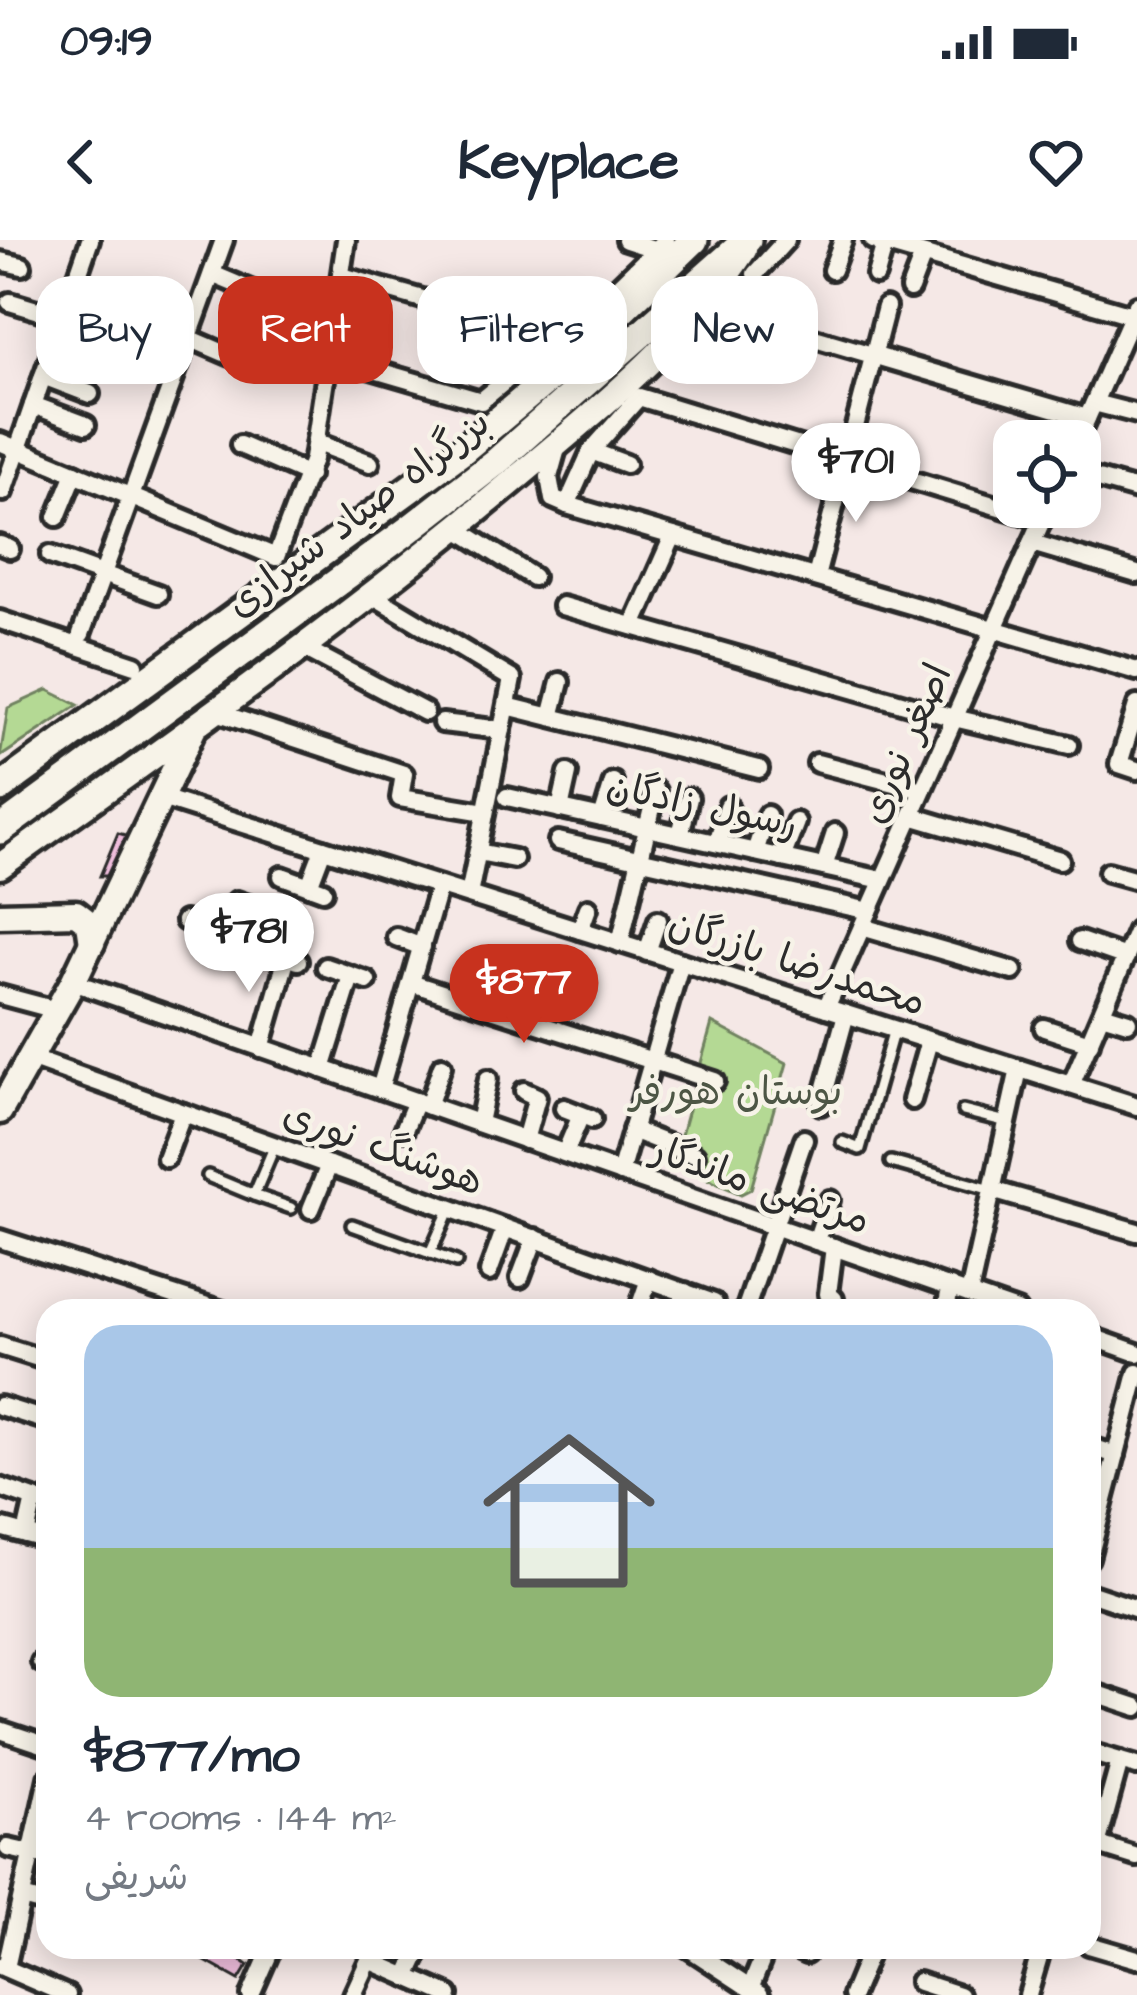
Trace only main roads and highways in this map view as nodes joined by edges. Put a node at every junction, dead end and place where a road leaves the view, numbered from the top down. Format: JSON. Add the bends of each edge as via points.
{"nodes":[{"id":1,"x":694,"y":240,"type":"edge"},
{"id":2,"x":749,"y":240,"type":"edge"},
{"id":3,"x":194,"y":728,"type":"junction"},
{"id":4,"x":0,"y":788,"type":"edge"},
{"id":5,"x":0,"y":830,"type":"edge"},
{"id":6,"x":0,"y":866,"type":"edge"},
{"id":7,"x":0,"y":915,"type":"edge"},
{"id":8,"x":92,"y":944,"type":"junction"},
{"id":9,"x":0,"y":1111,"type":"edge"}],
"edges":[{"from":1,"to":4,"type":"highway","name":"بزرگراه صیاد شیرازی","via":[[464,450]]},
{"from":2,"to":3,"type":"main road","via":[[697,312],[558,443]]},
{"from":2,"to":5,"type":"highway","name":"بزرگراه صیاد شیرازی","via":[[496,462]]},
{"from":3,"to":6,"type":"main road"},
{"from":3,"to":8,"type":"main road"},
{"from":7,"to":8,"type":"main road","via":[[76,913],[89,923]]},
{"from":8,"to":9,"type":"main road"}]}
